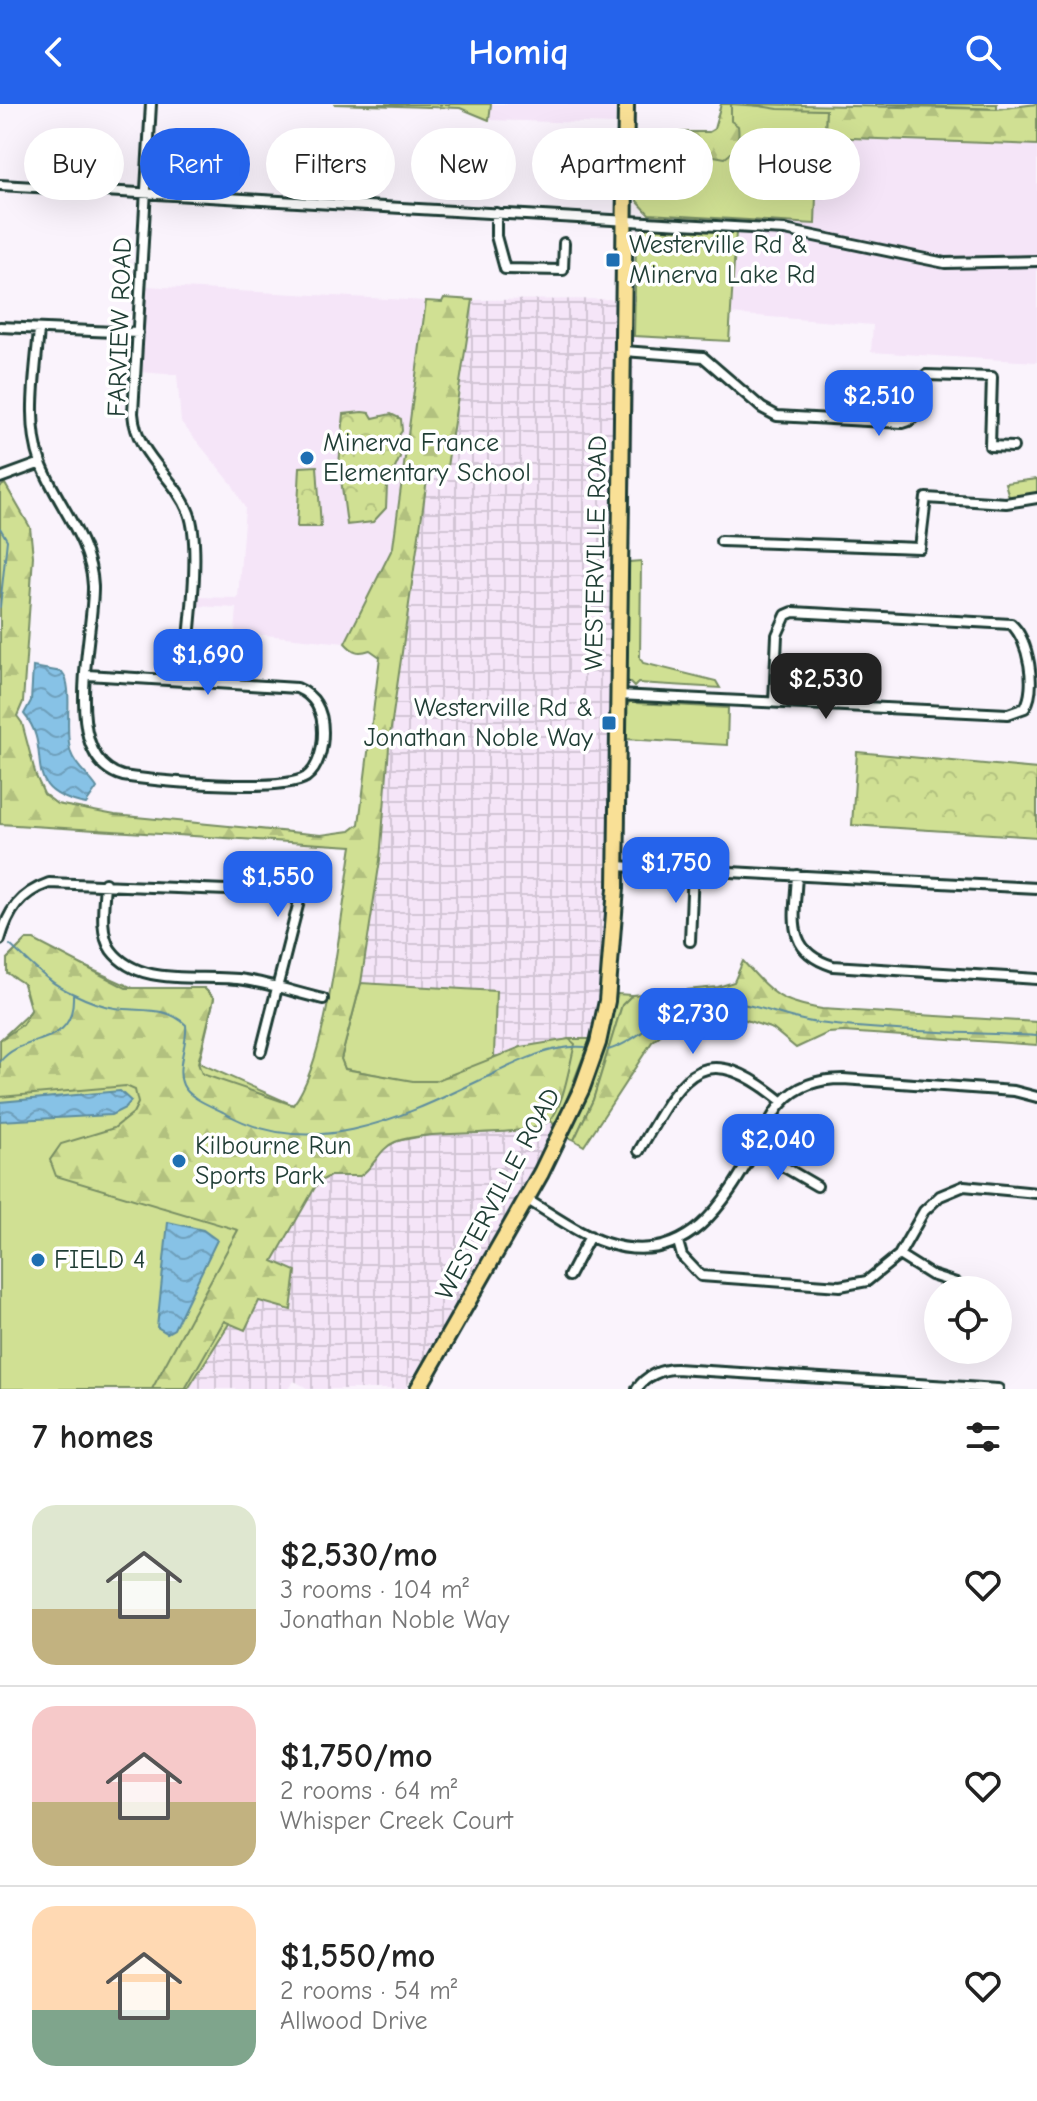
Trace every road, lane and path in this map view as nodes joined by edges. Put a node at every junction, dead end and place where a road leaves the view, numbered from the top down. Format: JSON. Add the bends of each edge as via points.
{"nodes":[{"id":1,"x":151,"y":104,"type":"edge"},
{"id":2,"x":626,"y":104,"type":"edge"},
{"id":3,"x":150,"y":128,"type":"edge"},
{"id":4,"x":0,"y":185,"type":"edge"},
{"id":5,"x":140,"y":193,"type":"edge"},
{"id":6,"x":250,"y":199,"type":"edge"},
{"id":7,"x":146,"y":200,"type":"edge"},
{"id":8,"x":496,"y":213,"type":"junction"},
{"id":9,"x":627,"y":220,"type":"junction"},
{"id":10,"x":564,"y":243,"type":"dead end"},
{"id":11,"x":1037,"y":261,"type":"edge"},
{"id":12,"x":0,"y":327,"type":"edge"},
{"id":13,"x":39,"y":329,"type":"junction"},
{"id":14,"x":138,"y":333,"type":"junction"},
{"id":15,"x":624,"y":351,"type":"junction"},
{"id":16,"x":1013,"y":447,"type":"dead end"},
{"id":17,"x":41,"y":463,"type":"junction"},
{"id":18,"x":0,"y":478,"type":"edge"},
{"id":19,"x":1037,"y":498,"type":"edge"},
{"id":20,"x":721,"y":541,"type":"dead end"},
{"id":21,"x":87,"y":675,"type":"junction"},
{"id":22,"x":185,"y":679,"type":"junction"},
{"id":23,"x":618,"y":695,"type":"junction"},
{"id":24,"x":774,"y":702,"type":"junction"},
{"id":25,"x":310,"y":858,"type":"dead end"},
{"id":26,"x":616,"y":866,"type":"junction"},
{"id":27,"x":693,"y":869,"type":"junction"},
{"id":28,"x":797,"y":875,"type":"junction"},
{"id":29,"x":105,"y":883,"type":"junction"},
{"id":30,"x":1037,"y":888,"type":"edge"},
{"id":31,"x":301,"y":893,"type":"junction"},
{"id":32,"x":0,"y":940,"type":"edge"},
{"id":33,"x":690,"y":941,"type":"dead end"},
{"id":34,"x":1037,"y":979,"type":"edge"},
{"id":35,"x":277,"y":988,"type":"junction"},
{"id":36,"x":323,"y":999,"type":"dead end"},
{"id":37,"x":261,"y":1051,"type":"dead end"},
{"id":38,"x":1037,"y":1097,"type":"edge"},
{"id":39,"x":783,"y":1102,"type":"junction"},
{"id":40,"x":755,"y":1150,"type":"junction"},
{"id":41,"x":639,"y":1151,"type":"dead end"},
{"id":42,"x":817,"y":1186,"type":"dead end"},
{"id":43,"x":1037,"y":1193,"type":"edge"},
{"id":44,"x":526,"y":1199,"type":"junction"},
{"id":45,"x":590,"y":1236,"type":"junction"},
{"id":46,"x":678,"y":1242,"type":"junction"},
{"id":47,"x":899,"y":1255,"type":"junction"},
{"id":48,"x":569,"y":1276,"type":"dead end"},
{"id":49,"x":934,"y":1276,"type":"edge"},
{"id":50,"x":418,"y":1389,"type":"edge"},
{"id":51,"x":637,"y":1389,"type":"edge"},
{"id":52,"x":998,"y":1389,"type":"edge"}],
"edges":[{"from":1,"to":3,"type":"street","name":"FARVIEW ROAD"},
{"from":2,"to":9,"type":"main road","name":"WESTERVILLE ROAD"},
{"from":4,"to":5,"type":"street"},
{"from":6,"to":8,"type":"street"},
{"from":7,"to":14,"type":"street","name":"FARVIEW ROAD"},
{"from":8,"to":9,"type":"street"},
{"from":8,"to":10,"type":"street","via":[[505,269],[563,270]]},
{"from":9,"to":11,"type":"street","via":[[785,230],[945,263]]},
{"from":9,"to":15,"type":"main road","name":"WESTERVILLE ROAD"},
{"from":12,"to":13,"type":"street"},
{"from":13,"to":14,"type":"street"},
{"from":13,"to":17,"type":"street","via":[[34,424]]},
{"from":14,"to":22,"type":"street","name":"FARVIEW ROAD","via":[[136,437],[180,495],[193,534]]},
{"from":15,"to":16,"type":"street","via":[[703,357],[762,408],[786,418],[910,421],[918,411],[923,378],[930,373],[992,377],[990,446]]},
{"from":15,"to":23,"type":"main road","name":"WESTERVILLE ROAD"},
{"from":17,"to":18,"type":"street"},
{"from":17,"to":21,"type":"street","via":[[88,557],[93,585]]},
{"from":19,"to":20,"type":"street","via":[[1006,503],[926,498],[920,548]]},
{"from":21,"to":22,"type":"street"},
{"from":21,"to":22,"type":"street","via":[[85,735],[98,761],[114,774],[281,786],[307,776],[315,766],[322,718],[306,692]]},
{"from":23,"to":24,"type":"street"},
{"from":23,"to":26,"type":"main road","name":"WESTERVILLE ROAD"},
{"from":24,"to":24,"type":"street","via":[[777,635],[786,615],[803,612],[1011,624],[1023,641],[1033,683],[1025,708],[1008,714]]},
{"from":25,"to":31,"type":"street"},
{"from":26,"to":27,"type":"street"},
{"from":26,"to":44,"type":"main road","name":"WESTERVILLE ROAD","via":[[612,952],[599,1041],[564,1130]]},
{"from":27,"to":28,"type":"street"},
{"from":27,"to":33,"type":"street"},
{"from":28,"to":30,"type":"street"},
{"from":28,"to":34,"type":"street","via":[[794,928],[800,947],[814,960],[833,966]]},
{"from":29,"to":31,"type":"street"},
{"from":29,"to":32,"type":"street","via":[[68,881],[35,888],[9,911]]},
{"from":29,"to":35,"type":"street","via":[[103,921],[109,947],[126,966],[151,974],[235,979]]},
{"from":31,"to":35,"type":"street"},
{"from":35,"to":36,"type":"street"},
{"from":35,"to":37,"type":"street"},
{"from":38,"to":39,"type":"street","via":[[1014,1091],[822,1079]]},
{"from":39,"to":40,"type":"street"},
{"from":39,"to":41,"type":"street","via":[[755,1079],[727,1067],[696,1072],[673,1092]]},
{"from":40,"to":42,"type":"street"},
{"from":40,"to":46,"type":"street","via":[[726,1202]]},
{"from":43,"to":47,"type":"street","via":[[953,1189],[924,1211]]},
{"from":44,"to":45,"type":"street"},
{"from":44,"to":50,"type":"main road","name":"WESTERVILLE ROAD"},
{"from":45,"to":46,"type":"street","via":[[647,1249]]},
{"from":45,"to":48,"type":"street"},
{"from":46,"to":47,"type":"street","via":[[691,1268],[713,1279],[840,1286],[867,1281]]},
{"from":47,"to":49,"type":"street"},
{"from":51,"to":52,"type":"street","via":[[642,1381],[676,1369]]}]}
